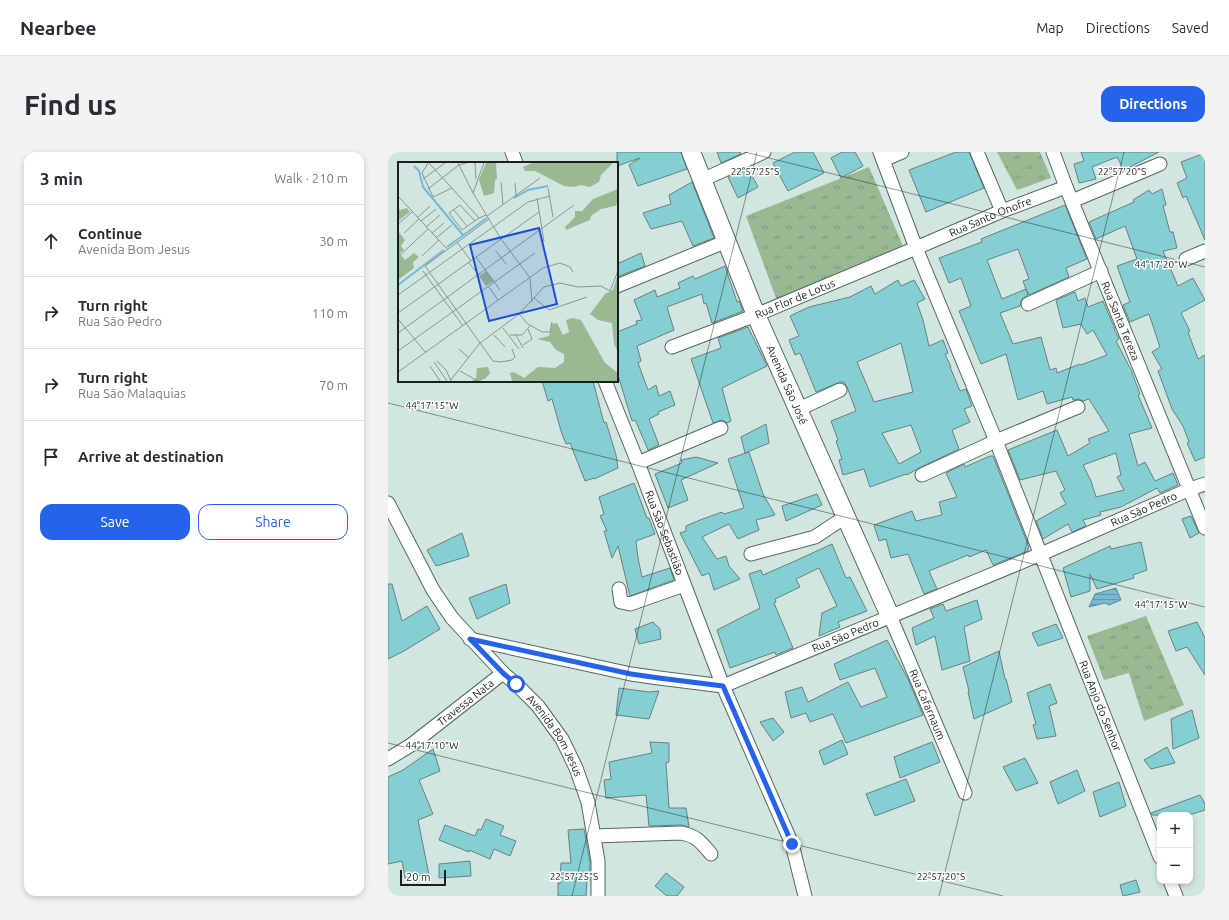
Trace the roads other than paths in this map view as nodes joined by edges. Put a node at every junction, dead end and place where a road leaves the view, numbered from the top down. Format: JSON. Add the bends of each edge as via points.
{"nodes":[{"id":1,"x":512,"y":152,"type":"edge"},
{"id":2,"x":691,"y":152,"type":"edge"},
{"id":3,"x":764,"y":152,"type":"edge"},
{"id":4,"x":902,"y":152,"type":"edge"},
{"id":5,"x":977,"y":152,"type":"edge"},
{"id":6,"x":1053,"y":152,"type":"edge"},
{"id":7,"x":882,"y":156,"type":"edge"},
{"id":8,"x":516,"y":162,"type":"edge"},
{"id":9,"x":1160,"y":164,"type":"dead end"},
{"id":10,"x":702,"y":180,"type":"junction"},
{"id":11,"x":1066,"y":187,"type":"junction"},
{"id":12,"x":1072,"y":201,"type":"junction"},
{"id":13,"x":1002,"y":211,"type":"junction"},
{"id":14,"x":727,"y":241,"type":"junction"},
{"id":15,"x":916,"y":248,"type":"junction"},
{"id":16,"x":1205,"y":251,"type":"edge"},
{"id":17,"x":1186,"y":259,"type":"dead end"},
{"id":18,"x":1101,"y":271,"type":"junction"},
{"id":19,"x":618,"y":286,"type":"edge"},
{"id":20,"x":1028,"y":304,"type":"dead end"},
{"id":21,"x":756,"y":315,"type":"junction"},
{"id":22,"x":672,"y":347,"type":"dead end"},
{"id":23,"x":604,"y":382,"type":"edge"},
{"id":24,"x":840,"y":390,"type":"dead end"},
{"id":25,"x":1078,"y":407,"type":"dead end"},
{"id":26,"x":798,"y":408,"type":"junction"},
{"id":27,"x":721,"y":428,"type":"dead end"},
{"id":28,"x":996,"y":441,"type":"junction"},
{"id":29,"x":638,"y":463,"type":"junction"},
{"id":30,"x":922,"y":474,"type":"dead end"},
{"id":31,"x":1205,"y":484,"type":"edge"},
{"id":32,"x":1190,"y":489,"type":"junction"},
{"id":33,"x":388,"y":503,"type":"edge"},
{"id":34,"x":845,"y":517,"type":"junction"},
{"id":35,"x":1205,"y":528,"type":"edge"},
{"id":36,"x":751,"y":554,"type":"dead end"},
{"id":37,"x":1041,"y":554,"type":"junction"},
{"id":38,"x":684,"y":585,"type":"junction"},
{"id":39,"x":619,"y":589,"type":"dead end"},
{"id":40,"x":890,"y":616,"type":"junction"},
{"id":41,"x":470,"y":639,"type":"junction"},
{"id":42,"x":503,"y":673,"type":"junction"},
{"id":43,"x":723,"y":686,"type":"junction"},
{"id":44,"x":388,"y":759,"type":"edge"},
{"id":45,"x":965,"y":793,"type":"dead end"},
{"id":46,"x":594,"y":836,"type":"junction"},
{"id":47,"x":1157,"y":849,"type":"edge"},
{"id":48,"x":711,"y":854,"type":"dead end"},
{"id":49,"x":1171,"y":884,"type":"edge"},
{"id":50,"x":598,"y":896,"type":"edge"},
{"id":51,"x":805,"y":896,"type":"edge"},
{"id":52,"x":1176,"y":896,"type":"edge"}],
"edges":[{"from":1,"to":8,"type":"street"},
{"from":2,"to":10,"type":"street","name":"Avenida São José"},
{"from":3,"to":10,"type":"street"},
{"from":4,"to":7,"type":"street"},
{"from":5,"to":13,"type":"street"},
{"from":6,"to":11,"type":"street","name":"Rua Santa Tereza"},
{"from":7,"to":15,"type":"street"},
{"from":9,"to":12,"type":"street"},
{"from":10,"to":14,"type":"street","name":"Avenida São José"},
{"from":11,"to":12,"type":"street","name":"Rua Santa Tereza"},
{"from":11,"to":13,"type":"street","name":"Rua Santo Onofre"},
{"from":12,"to":18,"type":"street","name":"Rua Santa Tereza"},
{"from":13,"to":15,"type":"street","name":"Rua Santo Onofre"},
{"from":14,"to":19,"type":"street"},
{"from":14,"to":21,"type":"street","name":"Avenida São José"},
{"from":15,"to":21,"type":"street","name":"Rua Flor de Lotus"},
{"from":15,"to":28,"type":"street"},
{"from":16,"to":17,"type":"street"},
{"from":18,"to":20,"type":"street"},
{"from":18,"to":32,"type":"street","name":"Rua Santa Tereza"},
{"from":21,"to":22,"type":"street","name":"Rua Flor de Lotus"},
{"from":21,"to":26,"type":"street","name":"Avenida São José"},
{"from":23,"to":29,"type":"street","name":"Rua São Sebastião"},
{"from":24,"to":26,"type":"street"},
{"from":25,"to":28,"type":"street"},
{"from":26,"to":34,"type":"street","name":"Avenida São José"},
{"from":27,"to":29,"type":"street"},
{"from":28,"to":30,"type":"street"},
{"from":28,"to":37,"type":"street"},
{"from":29,"to":38,"type":"street","name":"Rua São Sebastião"},
{"from":31,"to":32,"type":"street","name":"Rua São Pedro"},
{"from":32,"to":35,"type":"street","name":"Rua Santa Tereza"},
{"from":32,"to":37,"type":"street","name":"Rua São Pedro"},
{"from":33,"to":41,"type":"street","name":"Avenida Bom Jesus","via":[[433,590]]},
{"from":34,"to":36,"type":"street","via":[[815,537]]},
{"from":34,"to":40,"type":"street","name":"Avenida São José"},
{"from":37,"to":40,"type":"street","name":"Rua São Pedro"},
{"from":37,"to":47,"type":"street","name":"Rua Anjo do Senhor"},
{"from":38,"to":39,"type":"street","via":[[630,604],[621,602]]},
{"from":38,"to":43,"type":"street","name":"Rua São Sebastião"},
{"from":40,"to":43,"type":"street","name":"Rua São Pedro"},
{"from":40,"to":45,"type":"street","name":"Rua Cafarnaum"},
{"from":41,"to":42,"type":"street","name":"Avenida Bom Jesus"},
{"from":41,"to":43,"type":"street","name":"Rua São Pedro","via":[[631,674]]},
{"from":42,"to":44,"type":"street","name":"Travessa Nata","via":[[411,745]]},
{"from":42,"to":46,"type":"street","name":"Avenida Bom Jesus","via":[[538,706],[562,739],[588,802]]},
{"from":43,"to":51,"type":"street","name":"Rua São Sebastião","via":[[792,844]]},
{"from":46,"to":48,"type":"street","via":[[681,833],[698,839]]},
{"from":46,"to":50,"type":"street","name":"Avenida Bom Jesus","via":[[598,861]]},
{"from":49,"to":52,"type":"street"}]}
